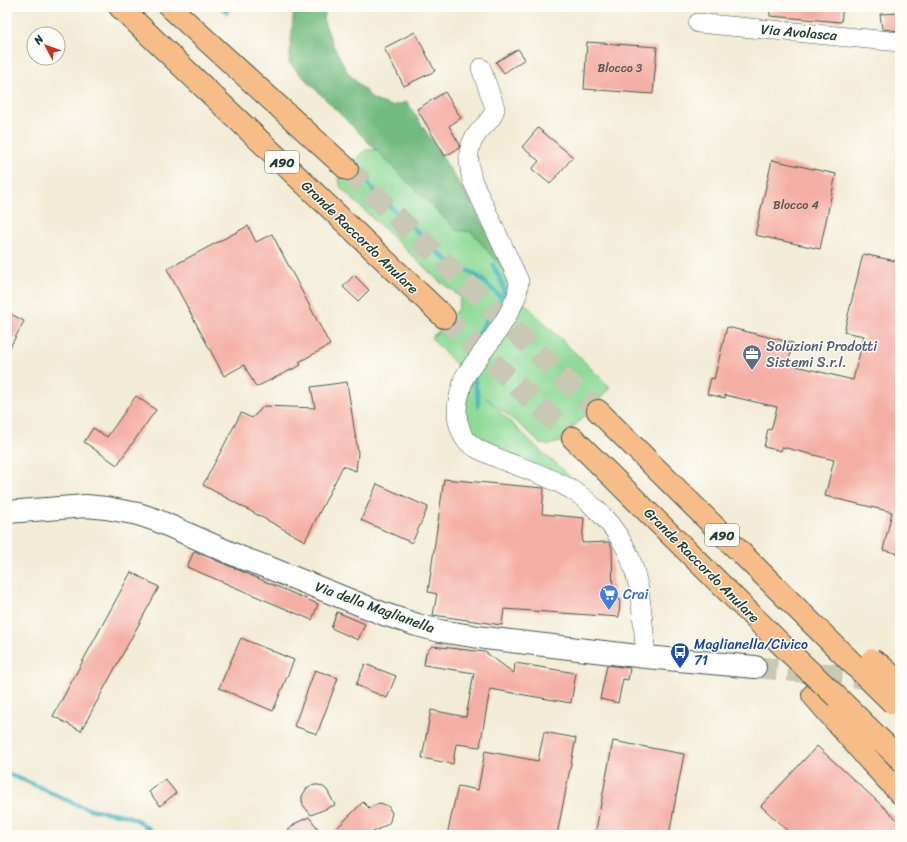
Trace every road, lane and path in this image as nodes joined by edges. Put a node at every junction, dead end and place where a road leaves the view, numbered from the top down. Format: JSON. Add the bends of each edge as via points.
{"nodes":[{"id":1,"x":120,"y":7,"type":"edge"},
{"id":2,"x":170,"y":7,"type":"edge"},
{"id":3,"x":698,"y":23,"type":"dead end"},
{"id":4,"x":900,"y":42,"type":"edge"},
{"id":5,"x":481,"y":68,"type":"dead end"},
{"id":6,"x":347,"y":168,"type":"tunnel mouth"},
{"id":7,"x":444,"y":317,"type":"tunnel mouth"},
{"id":8,"x":598,"y":411,"type":"tunnel mouth"},
{"id":9,"x":573,"y":438,"type":"tunnel mouth"},
{"id":10,"x":7,"y":512,"type":"edge"},
{"id":11,"x":782,"y":594,"type":"junction"},
{"id":12,"x":781,"y":650,"type":"junction"},
{"id":13,"x":646,"y":657,"type":"junction"},
{"id":14,"x":755,"y":667,"type":"tunnel mouth"},
{"id":15,"x":898,"y":699,"type":"edge"},
{"id":16,"x":900,"y":759,"type":"edge"},
{"id":17,"x":900,"y":793,"type":"edge"}],
"edges":[{"from":1,"to":7,"type":"highway","name":"Grande Raccordo Anulare","number":"A90"},
{"from":2,"to":6,"type":"highway","number":"A90"},
{"from":3,"to":4,"type":"street","name":"Via Avolasca"},
{"from":5,"to":13,"type":"street","bridge":true,"via":[[495,108],[489,121],[471,143],[468,164],[472,180],[518,281],[518,295],[501,327],[464,378],[456,415],[459,427],[464,439],[480,451],[572,490],[607,521],[620,537],[635,573]]},
{"from":8,"to":11,"type":"highway","number":"A90"},
{"from":9,"to":12,"type":"highway","name":"Grande Raccordo Anulare","number":"A90","via":[[717,581]]},
{"from":10,"to":13,"type":"street","name":"Via della Maglianella","via":[[86,506],[132,513],[156,520],[242,558],[417,625],[485,638]]},
{"from":11,"to":15,"type":"highway","number":"A90","bridge":true,"via":[[847,658]]},
{"from":11,"to":15,"type":"highway","bridge":true,"via":[[880,665]]},
{"from":12,"to":16,"type":"highway","bridge":true,"via":[[837,698]]},
{"from":12,"to":17,"type":"highway","via":[[813,695]]},
{"from":13,"to":14,"type":"street","name":"Via della Maglianella"}]}
